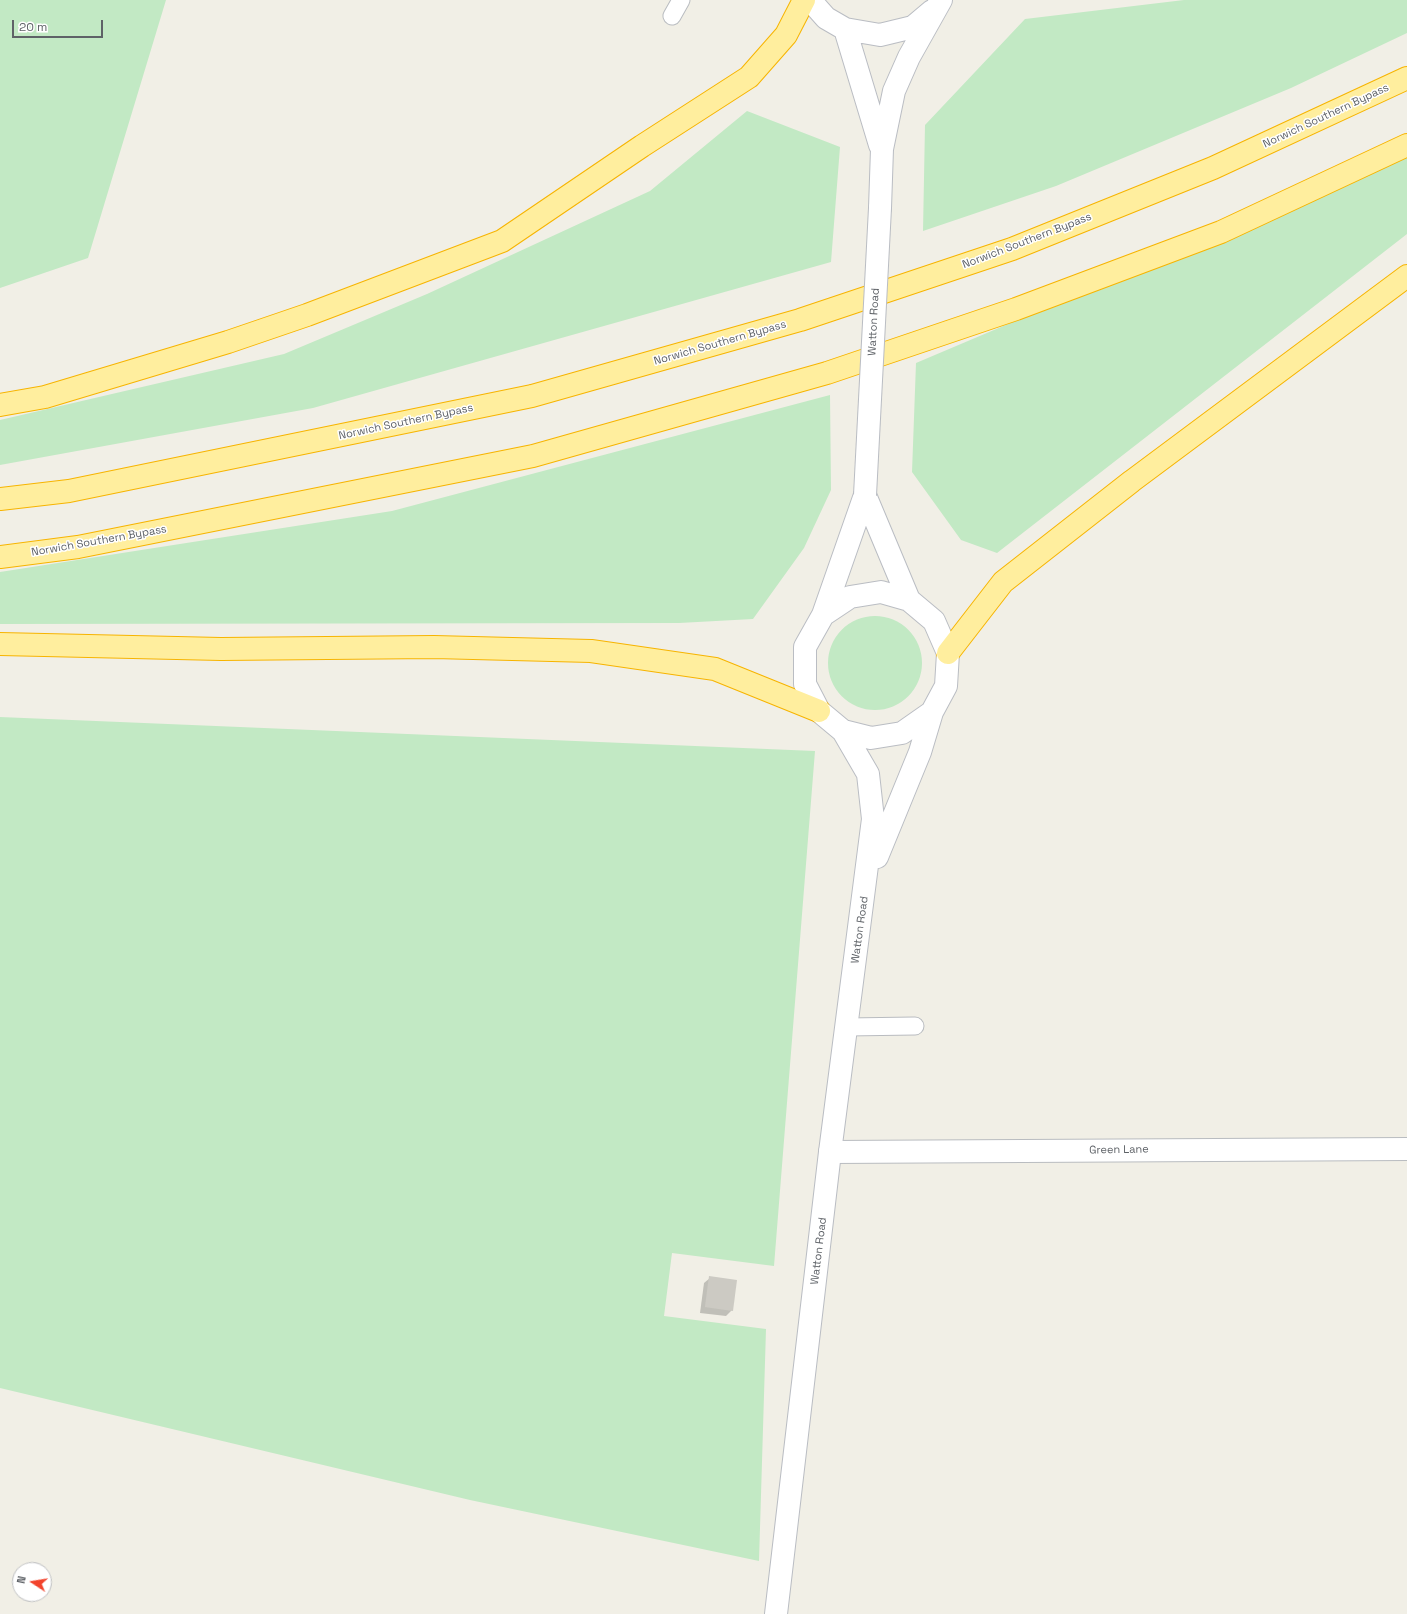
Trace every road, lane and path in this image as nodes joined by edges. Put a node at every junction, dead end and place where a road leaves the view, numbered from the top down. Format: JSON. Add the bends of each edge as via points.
{"nodes":[{"id":1,"x":681,"y":0,"type":"edge"},
{"id":2,"x":804,"y":0,"type":"edge"},
{"id":3,"x":810,"y":0,"type":"edge"},
{"id":4,"x":939,"y":3,"type":"edge"},
{"id":5,"x":672,"y":16,"type":"dead end"},
{"id":6,"x":846,"y":29,"type":"junction"},
{"id":7,"x":1407,"y":78,"type":"edge"},
{"id":8,"x":1407,"y":145,"type":"edge"},
{"id":9,"x":882,"y":149,"type":"junction"},
{"id":10,"x":1407,"y":276,"type":"edge"},
{"id":11,"x":0,"y":405,"type":"edge"},
{"id":12,"x":865,"y":495,"type":"junction"},
{"id":13,"x":0,"y":498,"type":"edge"},
{"id":14,"x":0,"y":557,"type":"edge"},
{"id":15,"x":909,"y":600,"type":"junction"},
{"id":16,"x":823,"y":615,"type":"junction"},
{"id":17,"x":0,"y":644,"type":"edge"},
{"id":18,"x":948,"y":653,"type":"junction"},
{"id":19,"x":819,"y":711,"type":"junction"},
{"id":20,"x":932,"y":712,"type":"junction"},
{"id":21,"x":843,"y":731,"type":"junction"},
{"id":22,"x":866,"y":889,"type":"junction"},
{"id":23,"x":915,"y":1026,"type":"dead end"},
{"id":24,"x":847,"y":1027,"type":"junction"},
{"id":25,"x":1407,"y":1149,"type":"edge"},
{"id":26,"x":830,"y":1152,"type":"junction"},
{"id":27,"x":776,"y":1614,"type":"edge"}],
"edges":[{"from":1,"to":5,"type":"lane"},
{"from":2,"to":11,"type":"highway","via":[[786,35],[749,77],[502,241],[228,342],[45,397]]},
{"from":3,"to":6,"type":"main road","name":"Watton Road","via":[[826,18]]},
{"from":4,"to":6,"type":"main road","name":"Watton Road","via":[[913,27],[880,35]]},
{"from":4,"to":9,"type":"main road","name":"Watton Road","via":[[909,57],[894,91]]},
{"from":6,"to":9,"type":"main road","name":"Watton Road"},
{"from":7,"to":13,"type":"highway","name":"Norwich Southern Bypass","via":[[1213,168],[1012,249],[800,320],[532,396],[69,491]]},
{"from":8,"to":14,"type":"highway","name":"Norwich Southern Bypass","via":[[1221,232],[1016,309],[827,373],[534,456],[78,547]]},
{"from":9,"to":12,"type":"main road","name":"Watton Road","bridge":true},
{"from":10,"to":18,"type":"highway","via":[[1132,481],[1003,582]]},
{"from":12,"to":15,"type":"main road","name":"Watton Road"},
{"from":12,"to":16,"type":"main road","name":"Watton Road"},
{"from":15,"to":16,"type":"main road","name":"Watton Road","via":[[881,592],[850,597]]},
{"from":15,"to":18,"type":"main road","name":"Watton Road","via":[[934,621]]},
{"from":16,"to":19,"type":"main road","name":"Watton Road","via":[[805,648],[805,684]]},
{"from":17,"to":19,"type":"highway","via":[[221,649],[434,647],[591,651],[715,670]]},
{"from":18,"to":20,"type":"main road","name":"Watton Road","via":[[946,686]]},
{"from":19,"to":21,"type":"main road","name":"Watton Road"},
{"from":20,"to":21,"type":"main road","name":"Watton Road","via":[[902,734],[871,738]]},
{"from":20,"to":22,"type":"main road","name":"Watton Road","via":[[920,752]]},
{"from":21,"to":22,"type":"main road","name":"Watton Road","via":[[868,774],[873,819]]},
{"from":22,"to":24,"type":"main road","name":"Watton Road"},
{"from":23,"to":24,"type":"lane"},
{"from":24,"to":26,"type":"main road","name":"Watton Road"},
{"from":25,"to":26,"type":"main road","name":"Green Lane"},
{"from":26,"to":27,"type":"main road","name":"Watton Road"}]}
